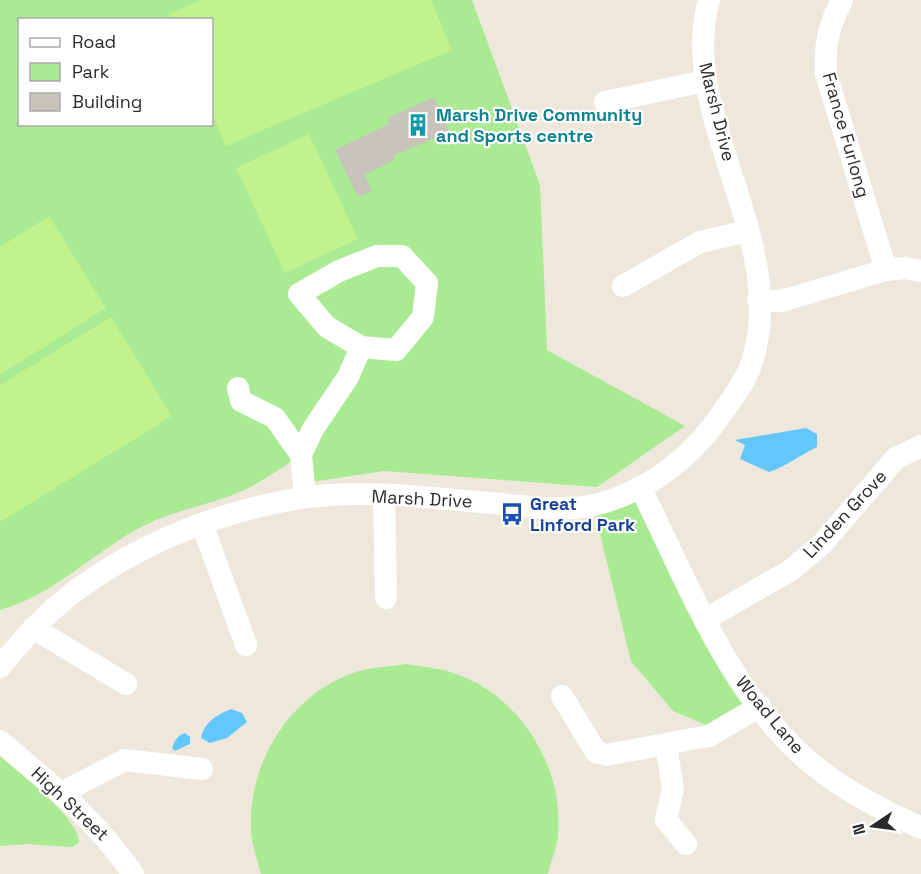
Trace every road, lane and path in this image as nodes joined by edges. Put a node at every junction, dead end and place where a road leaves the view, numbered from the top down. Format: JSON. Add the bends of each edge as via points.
{"nodes":[{"id":1,"x":709,"y":0,"type":"edge"},
{"id":2,"x":842,"y":0,"type":"edge"},
{"id":3,"x":705,"y":81,"type":"junction"},
{"id":4,"x":605,"y":102,"type":"dead end"},
{"id":5,"x":748,"y":231,"type":"junction"},
{"id":6,"x":886,"y":270,"type":"junction"},
{"id":7,"x":921,"y":271,"type":"edge"},
{"id":8,"x":622,"y":286,"type":"dead end"},
{"id":9,"x":758,"y":300,"type":"junction"},
{"id":10,"x":361,"y":347,"type":"junction"},
{"id":11,"x":238,"y":388,"type":"dead end"},
{"id":12,"x":921,"y":446,"type":"edge"},
{"id":13,"x":301,"y":455,"type":"junction"},
{"id":14,"x":640,"y":487,"type":"junction"},
{"id":15,"x":384,"y":495,"type":"junction"},
{"id":16,"x":305,"y":497,"type":"junction"},
{"id":17,"x":202,"y":524,"type":"junction"},
{"id":18,"x":386,"y":598,"type":"dead end"},
{"id":19,"x":706,"y":619,"type":"junction"},
{"id":20,"x":33,"y":628,"type":"junction"},
{"id":21,"x":246,"y":645,"type":"dead end"},
{"id":22,"x":0,"y":667,"type":"edge"},
{"id":23,"x":126,"y":684,"type":"dead end"},
{"id":24,"x":562,"y":696,"type":"dead end"},
{"id":25,"x":760,"y":706,"type":"junction"},
{"id":26,"x":0,"y":741,"type":"edge"},
{"id":27,"x":666,"y":746,"type":"junction"},
{"id":28,"x":202,"y":769,"type":"dead end"},
{"id":29,"x":61,"y":793,"type":"junction"},
{"id":30,"x":921,"y":828,"type":"edge"},
{"id":31,"x":686,"y":844,"type":"dead end"},
{"id":32,"x":133,"y":874,"type":"edge"}],
"edges":[{"from":1,"to":3,"type":"street","name":"Marsh Drive","via":[[702,48]]},
{"from":2,"to":6,"type":"street","name":"France Furlong","via":[[827,34],[826,74]]},
{"from":3,"to":4,"type":"street"},
{"from":3,"to":5,"type":"street","name":"Marsh Drive"},
{"from":5,"to":8,"type":"street","via":[[700,242]]},
{"from":5,"to":9,"type":"street","name":"Marsh Drive"},
{"from":6,"to":7,"type":"street"},
{"from":6,"to":9,"type":"street","via":[[782,301]]},
{"from":9,"to":14,"type":"street","name":"Marsh Drive","via":[[758,330],[750,366],[729,402],[701,441],[672,468]]},
{"from":10,"to":10,"type":"street","via":[[396,350],[423,317],[427,283],[402,256],[377,256],[339,271],[299,294],[327,327]]},
{"from":10,"to":13,"type":"street","via":[[348,377],[313,429]]},
{"from":11,"to":13,"type":"street","via":[[241,401],[274,418]]},
{"from":12,"to":19,"type":"street","name":"Linden Grove","via":[[896,458],[822,544],[792,570]]},
{"from":13,"to":16,"type":"street"},
{"from":14,"to":15,"type":"street","name":"Marsh Drive","via":[[593,505],[547,508]]},
{"from":14,"to":19,"type":"street","name":"Woad Lane"},
{"from":15,"to":16,"type":"street","name":"Marsh Drive"},
{"from":15,"to":18,"type":"street"},
{"from":16,"to":17,"type":"street","name":"Marsh Drive"},
{"from":17,"to":20,"type":"street","name":"Marsh Drive","via":[[111,566],[67,597]]},
{"from":17,"to":21,"type":"street"},
{"from":19,"to":25,"type":"street","name":"Woad Lane","via":[[741,684]]},
{"from":20,"to":22,"type":"street","name":"Marsh Drive"},
{"from":20,"to":23,"type":"street"},
{"from":24,"to":27,"type":"street","via":[[596,752],[606,755]]},
{"from":25,"to":27,"type":"street","via":[[709,736]]},
{"from":25,"to":30,"type":"street","name":"Woad Lane","via":[[785,738],[826,775],[876,808]]},
{"from":26,"to":29,"type":"street","name":"High Street"},
{"from":27,"to":31,"type":"street","via":[[673,788],[666,820]]},
{"from":28,"to":29,"type":"street","via":[[125,760]]},
{"from":29,"to":32,"type":"street","name":"High Street","via":[[108,838]]}]}
